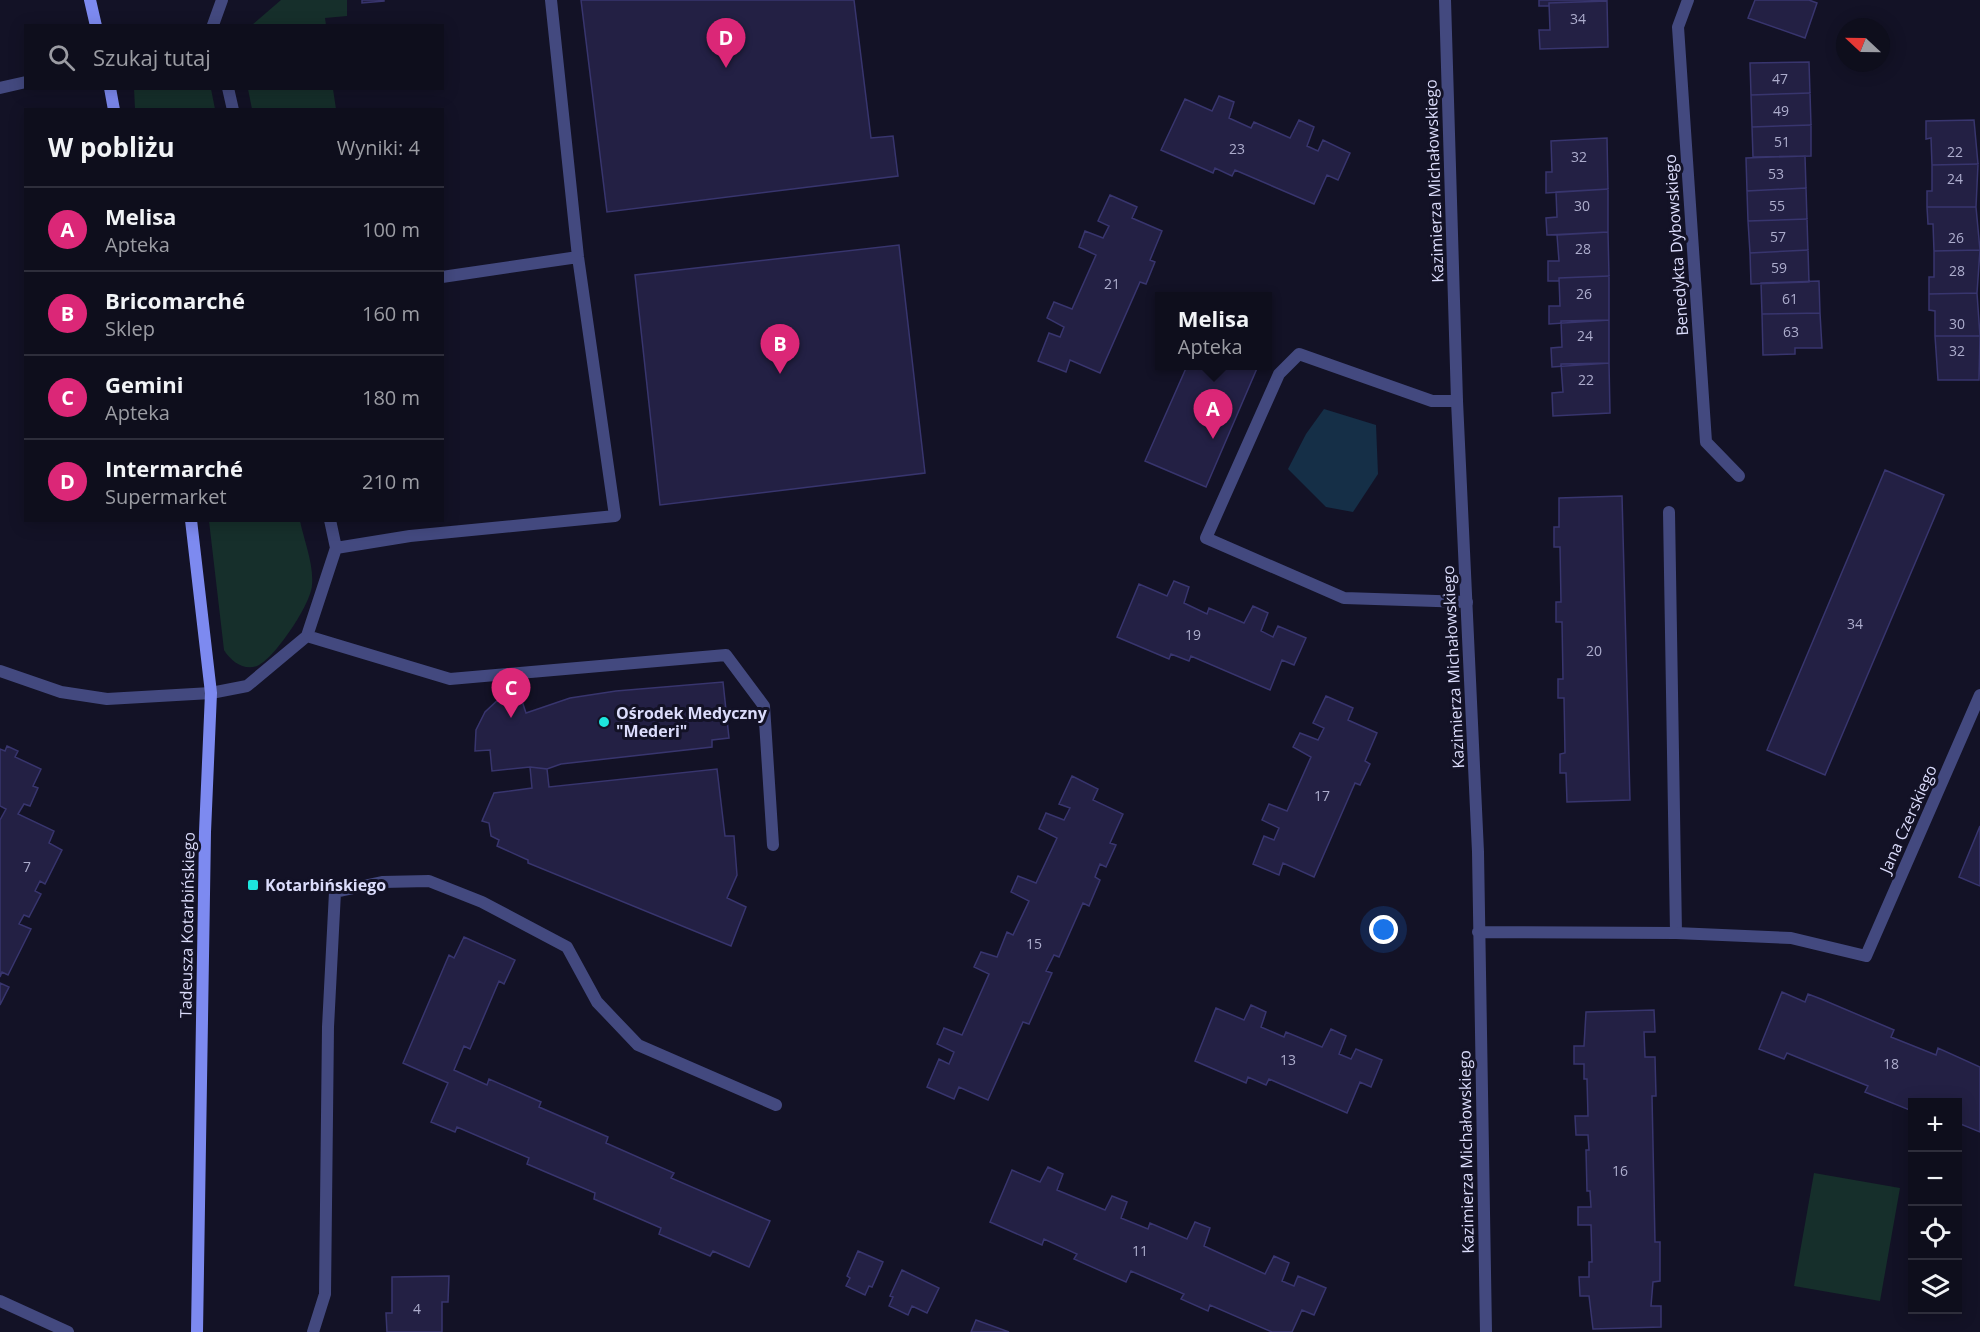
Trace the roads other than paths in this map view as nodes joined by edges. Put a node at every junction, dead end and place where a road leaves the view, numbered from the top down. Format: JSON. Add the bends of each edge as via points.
{"nodes":[{"id":1,"x":90,"y":0,"type":"edge"},
{"id":2,"x":222,"y":0,"type":"edge"},
{"id":3,"x":551,"y":0,"type":"edge"},
{"id":4,"x":1444,"y":0,"type":"edge"},
{"id":5,"x":1688,"y":0,"type":"edge"},
{"id":6,"x":96,"y":24,"type":"edge"},
{"id":7,"x":213,"y":24,"type":"edge"},
{"id":8,"x":24,"y":82,"type":"edge"},
{"id":9,"x":0,"y":88,"type":"edge"},
{"id":10,"x":110,"y":90,"type":"edge"},
{"id":11,"x":228,"y":90,"type":"edge"},
{"id":12,"x":114,"y":108,"type":"edge"},
{"id":13,"x":233,"y":108,"type":"edge"},
{"id":14,"x":578,"y":257,"type":"junction"},
{"id":15,"x":444,"y":277,"type":"edge"},
{"id":16,"x":1457,"y":401,"type":"junction"},
{"id":17,"x":1739,"y":476,"type":"dead end"},
{"id":18,"x":1669,"y":512,"type":"dead end"},
{"id":19,"x":191,"y":522,"type":"edge"},
{"id":20,"x":330,"y":522,"type":"edge"},
{"id":21,"x":336,"y":548,"type":"junction"},
{"id":22,"x":1467,"y":602,"type":"junction"},
{"id":23,"x":307,"y":636,"type":"junction"},
{"id":24,"x":0,"y":671,"type":"edge"},
{"id":25,"x":211,"y":693,"type":"junction"},
{"id":26,"x":1980,"y":695,"type":"edge"},
{"id":27,"x":773,"y":845,"type":"dead end"},
{"id":28,"x":1478,"y":932,"type":"junction"},
{"id":29,"x":1676,"y":933,"type":"junction"},
{"id":30,"x":776,"y":1105,"type":"dead end"},
{"id":31,"x":0,"y":1301,"type":"edge"},
{"id":32,"x":68,"y":1332,"type":"edge"},
{"id":33,"x":197,"y":1332,"type":"edge"},
{"id":34,"x":313,"y":1332,"type":"edge"},
{"id":35,"x":1486,"y":1332,"type":"edge"}],
"edges":[{"from":1,"to":6,"type":"street"},
{"from":2,"to":7,"type":"street"},
{"from":3,"to":14,"type":"street"},
{"from":4,"to":16,"type":"street","name":"Kazimierza Michałowskiego"},
{"from":5,"to":17,"type":"street","name":"Benedykta Dybowskiego","via":[[1678,27],[1706,442]]},
{"from":8,"to":9,"type":"street"},
{"from":10,"to":12,"type":"street"},
{"from":11,"to":13,"type":"street"},
{"from":14,"to":15,"type":"street"},
{"from":14,"to":21,"type":"street","via":[[615,516],[411,536]]},
{"from":16,"to":22,"type":"street","name":"Kazimierza Michałowskiego"},
{"from":16,"to":22,"type":"street","via":[[1432,401],[1299,354],[1279,374],[1206,538],[1344,598]]},
{"from":18,"to":29,"type":"street"},
{"from":19,"to":25,"type":"street","name":"Tadeusza Kotarbińskiego"},
{"from":20,"to":21,"type":"street"},
{"from":21,"to":23,"type":"street"},
{"from":22,"to":28,"type":"street","name":"Kazimierza Michałowskiego"},
{"from":23,"to":25,"type":"street","via":[[247,686]]},
{"from":23,"to":27,"type":"street","via":[[450,679],[726,655],[764,706]]},
{"from":24,"to":25,"type":"street","via":[[61,692],[107,699]]},
{"from":25,"to":33,"type":"street","name":"Tadeusza Kotarbińskiego"},
{"from":26,"to":29,"type":"street","name":"Jana Czerskiego","via":[[1866,956],[1791,938]]},
{"from":28,"to":29,"type":"street"},
{"from":28,"to":35,"type":"street","name":"Kazimierza Michałowskiego"},
{"from":30,"to":34,"type":"street","via":[[638,1045],[597,1002],[567,947],[482,902],[429,881],[382,882],[335,892],[328,1027],[325,1294]]},
{"from":31,"to":32,"type":"street"}]}
